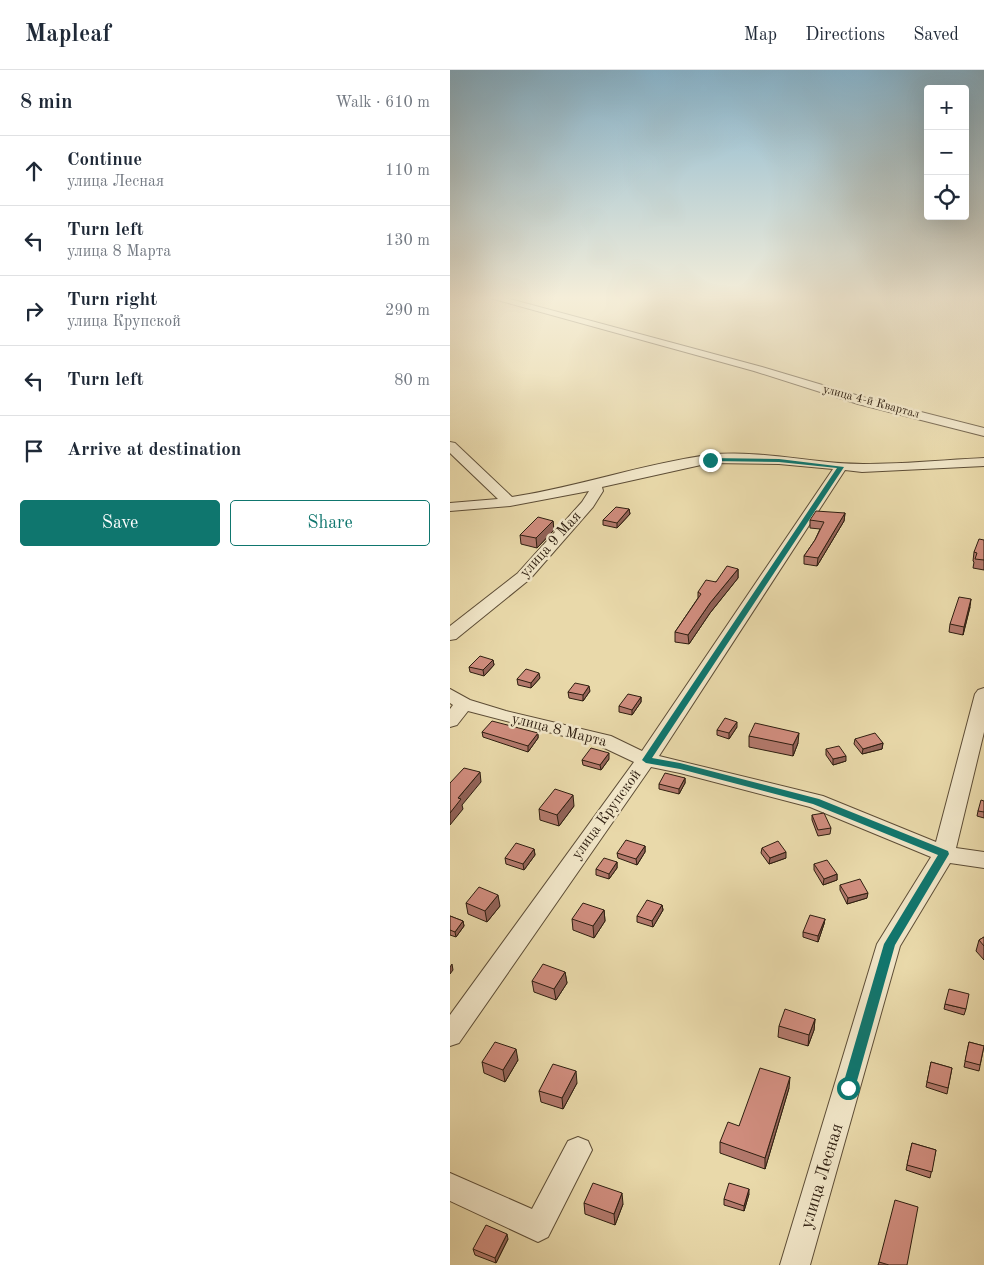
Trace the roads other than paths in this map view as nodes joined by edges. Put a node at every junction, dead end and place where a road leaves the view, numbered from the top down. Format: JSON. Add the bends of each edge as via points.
{"nodes":[{"id":1,"x":694,"y":352,"type":"edge"},
{"id":2,"x":984,"y":432,"type":"edge"},
{"id":3,"x":450,"y":446,"type":"edge"},
{"id":4,"x":984,"y":462,"type":"edge"},
{"id":5,"x":841,"y":467,"type":"junction"},
{"id":6,"x":595,"y":486,"type":"junction"},
{"id":7,"x":510,"y":502,"type":"junction"},
{"id":8,"x":450,"y":507,"type":"edge"},
{"id":9,"x":450,"y":635,"type":"edge"},
{"id":10,"x":984,"y":694,"type":"edge"},
{"id":11,"x":457,"y":700,"type":"edge"},
{"id":12,"x":450,"y":721,"type":"edge"},
{"id":13,"x":646,"y":760,"type":"junction"},
{"id":14,"x":944,"y":854,"type":"junction"},
{"id":15,"x":984,"y":860,"type":"edge"},
{"id":16,"x":450,"y":1034,"type":"edge"},
{"id":17,"x":578,"y":1150,"type":"dead end"},
{"id":18,"x":450,"y":1187,"type":"edge"},
{"id":19,"x":795,"y":1265,"type":"edge"}],
"edges":[{"from":1,"to":2,"type":"street","name":"улица 4-й Квартал","via":[[862,401]]},
{"from":3,"to":7,"type":"street"},
{"from":4,"to":5,"type":"street"},
{"from":5,"to":6,"type":"street","via":[[771,460],[710,460],[671,466]]},
{"from":5,"to":13,"type":"street","name":"улица Крупской"},
{"from":6,"to":7,"type":"street"},
{"from":6,"to":9,"type":"street","name":"улица 9 Мая","via":[[593,498],[524,576]]},
{"from":7,"to":8,"type":"street"},
{"from":10,"to":14,"type":"street","name":"улица Лесная"},
{"from":11,"to":12,"type":"street"},
{"from":11,"to":13,"type":"street","name":"улица 8 Марта","via":[[502,716],[604,740]]},
{"from":13,"to":14,"type":"street","name":"улица 8 Марта","via":[[816,801]]},
{"from":13,"to":16,"type":"street","name":"улица Крупской"},
{"from":14,"to":15,"type":"street","name":"улица 8 Марта"},
{"from":14,"to":19,"type":"street","name":"улица Лесная","via":[[889,944]]},
{"from":17,"to":18,"type":"street","via":[[538,1227]]}]}
